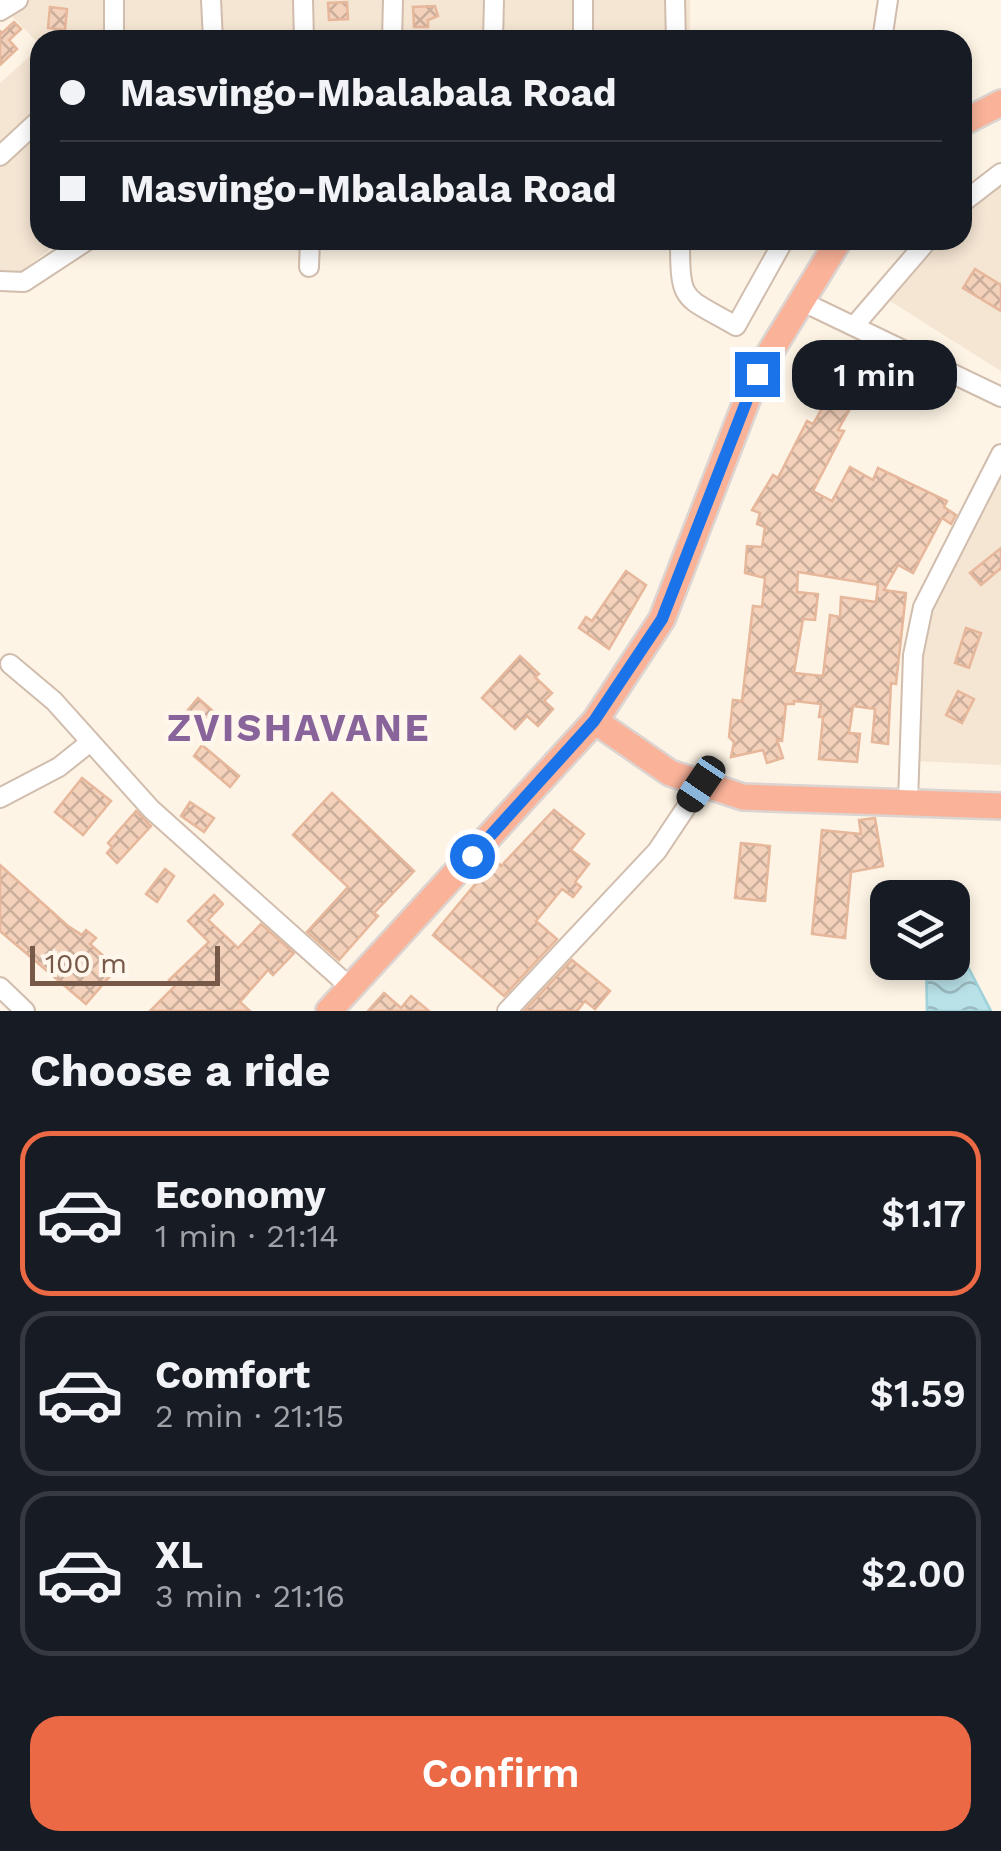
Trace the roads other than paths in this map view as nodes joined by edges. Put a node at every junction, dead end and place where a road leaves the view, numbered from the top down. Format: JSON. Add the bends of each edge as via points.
{"nodes":[{"id":1,"x":18,"y":0,"type":"edge"},
{"id":2,"x":114,"y":0,"type":"edge"},
{"id":3,"x":211,"y":0,"type":"edge"},
{"id":4,"x":304,"y":0,"type":"edge"},
{"id":5,"x":393,"y":0,"type":"edge"},
{"id":6,"x":494,"y":0,"type":"edge"},
{"id":7,"x":583,"y":0,"type":"edge"},
{"id":8,"x":675,"y":0,"type":"edge"},
{"id":9,"x":888,"y":0,"type":"edge"},
{"id":10,"x":0,"y":11,"type":"edge"},
{"id":11,"x":114,"y":30,"type":"edge"},
{"id":12,"x":212,"y":30,"type":"edge"},
{"id":13,"x":304,"y":30,"type":"edge"},
{"id":14,"x":392,"y":30,"type":"edge"},
{"id":15,"x":493,"y":30,"type":"edge"},
{"id":16,"x":583,"y":30,"type":"edge"},
{"id":17,"x":676,"y":30,"type":"edge"},
{"id":18,"x":884,"y":30,"type":"edge"},
{"id":19,"x":1001,"y":103,"type":"edge"},
{"id":20,"x":972,"y":118,"type":"edge"},
{"id":21,"x":30,"y":128,"type":"edge"},
{"id":22,"x":0,"y":156,"type":"edge"},
{"id":23,"x":1001,"y":173,"type":"edge"},
{"id":24,"x":972,"y":195,"type":"edge"},
{"id":25,"x":73,"y":250,"type":"edge"},
{"id":26,"x":310,"y":250,"type":"edge"},
{"id":27,"x":680,"y":250,"type":"edge"},
{"id":28,"x":778,"y":250,"type":"edge"},
{"id":29,"x":832,"y":250,"type":"edge"},
{"id":30,"x":919,"y":250,"type":"edge"},
{"id":31,"x":310,"y":267,"type":"dead end"},
{"id":32,"x":0,"y":281,"type":"edge"},
{"id":33,"x":799,"y":300,"type":"junction"},
{"id":34,"x":854,"y":326,"type":"junction"},
{"id":35,"x":1001,"y":397,"type":"edge"},
{"id":36,"x":1001,"y":454,"type":"edge"},
{"id":37,"x":10,"y":664,"type":"dead end"},
{"id":38,"x":594,"y":721,"type":"junction"},
{"id":39,"x":89,"y":742,"type":"junction"},
{"id":40,"x":701,"y":784,"type":"junction"},
{"id":41,"x":0,"y":798,"type":"edge"},
{"id":42,"x":908,"y":802,"type":"junction"},
{"id":43,"x":1001,"y":806,"type":"edge"},
{"id":44,"x":0,"y":987,"type":"edge"},
{"id":45,"x":351,"y":988,"type":"junction"},
{"id":46,"x":25,"y":1011,"type":"edge"},
{"id":47,"x":329,"y":1011,"type":"edge"},
{"id":48,"x":507,"y":1011,"type":"edge"}],
"edges":[{"from":1,"to":10,"type":"street"},
{"from":2,"to":11,"type":"street"},
{"from":3,"to":12,"type":"street"},
{"from":4,"to":13,"type":"street"},
{"from":5,"to":14,"type":"street"},
{"from":6,"to":15,"type":"street"},
{"from":7,"to":16,"type":"street"},
{"from":8,"to":17,"type":"street"},
{"from":9,"to":18,"type":"street"},
{"from":19,"to":20,"type":"highway"},
{"from":21,"to":22,"type":"street"},
{"from":23,"to":24,"type":"street"},
{"from":25,"to":32,"type":"street","via":[[24,282]]},
{"from":26,"to":31,"type":"street"},
{"from":27,"to":28,"type":"street","via":[[686,296],[736,326]]},
{"from":29,"to":33,"type":"highway"},
{"from":30,"to":34,"type":"street"},
{"from":33,"to":34,"type":"street"},
{"from":33,"to":38,"type":"highway","via":[[757,374],[662,619]]},
{"from":34,"to":35,"type":"street"},
{"from":36,"to":42,"type":"street","via":[[923,607],[913,655]]},
{"from":37,"to":39,"type":"street"},
{"from":38,"to":40,"type":"highway","via":[[670,774]]},
{"from":38,"to":45,"type":"highway"},
{"from":39,"to":41,"type":"street","via":[[59,767]]},
{"from":39,"to":45,"type":"street","via":[[188,844]]},
{"from":40,"to":42,"type":"highway","via":[[743,797]]},
{"from":40,"to":48,"type":"street","via":[[657,851]]},
{"from":42,"to":43,"type":"highway"},
{"from":44,"to":46,"type":"street"},
{"from":45,"to":47,"type":"highway"}]}
